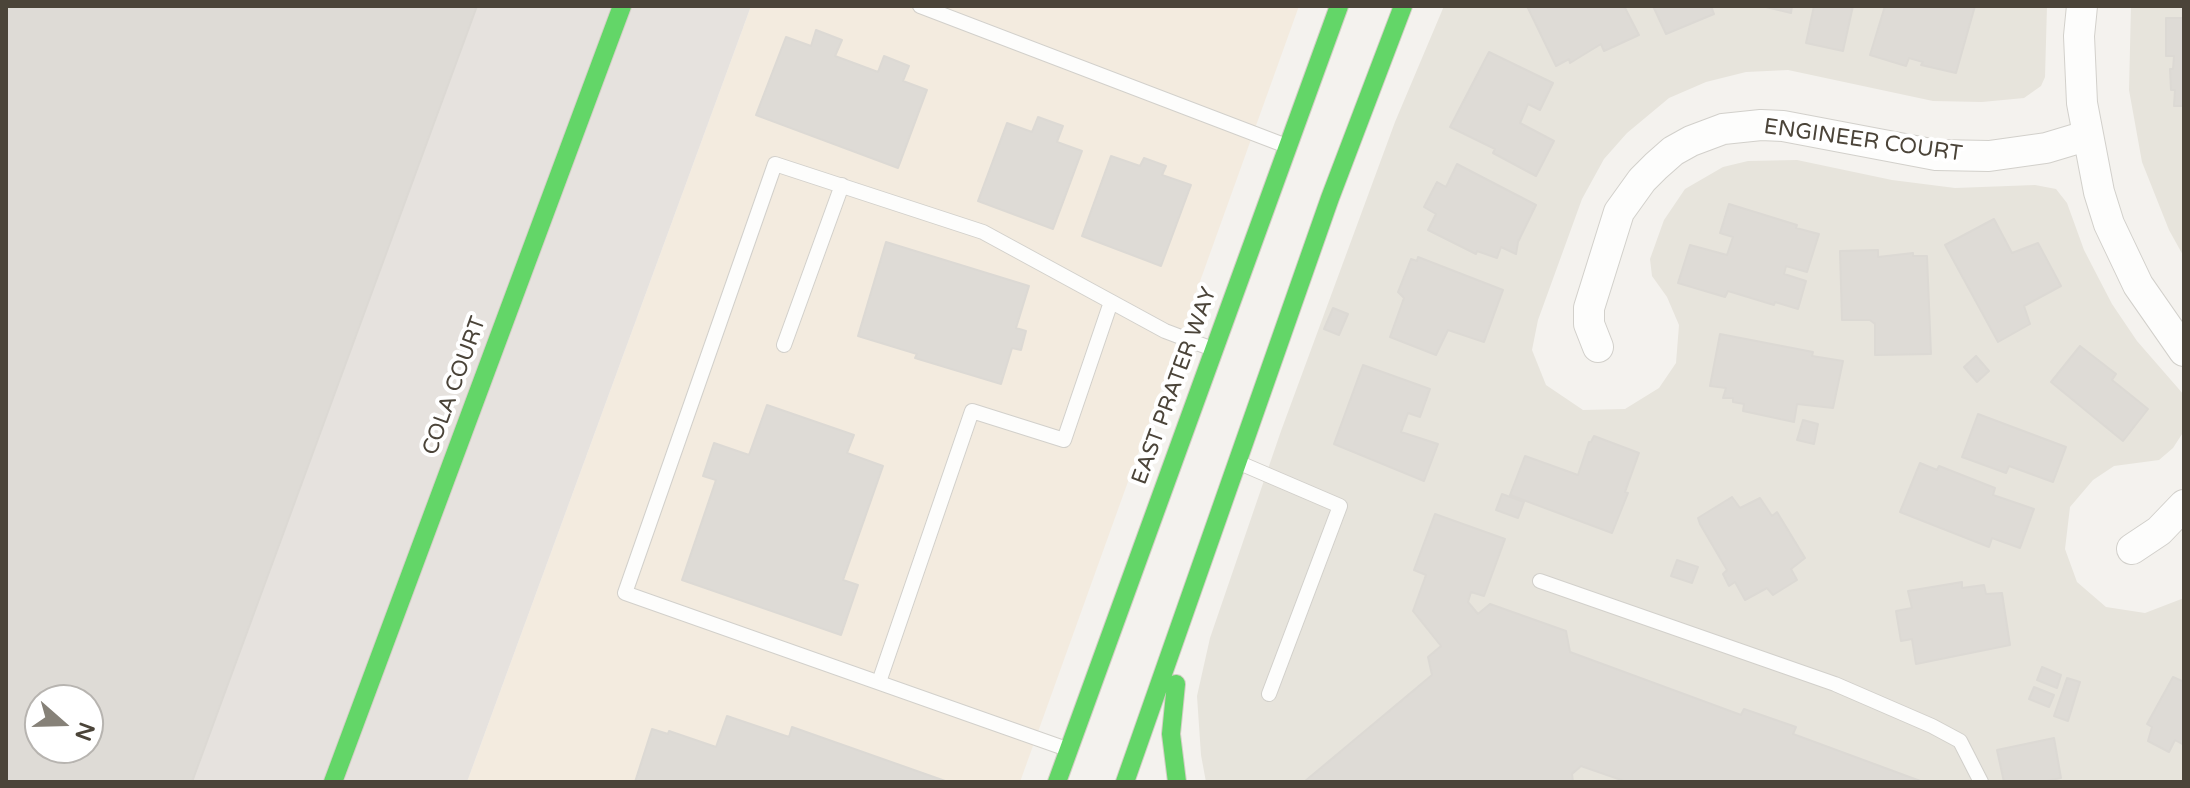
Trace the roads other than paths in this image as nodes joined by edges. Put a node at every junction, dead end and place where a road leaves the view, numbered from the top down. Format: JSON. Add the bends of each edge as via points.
{"nodes":[{"id":1,"x":622,"y":6,"type":"edge"},
{"id":2,"x":920,"y":6,"type":"edge"},
{"id":3,"x":1339,"y":6,"type":"edge"},
{"id":4,"x":1403,"y":6,"type":"edge"},
{"id":5,"x":2082,"y":6,"type":"edge"},
{"id":6,"x":2086,"y":136,"type":"junction"},
{"id":7,"x":1288,"y":146,"type":"junction"},
{"id":8,"x":842,"y":185,"type":"junction"},
{"id":9,"x":1111,"y":302,"type":"junction"},
{"id":10,"x":784,"y":345,"type":"dead end"},
{"id":11,"x":1598,"y":347,"type":"dead end"},
{"id":12,"x":1214,"y":349,"type":"junction"},
{"id":13,"x":2184,"y":351,"type":"edge"},
{"id":14,"x":1238,"y":462,"type":"junction"},
{"id":15,"x":2184,"y":505,"type":"edge"},
{"id":16,"x":2132,"y":549,"type":"dead end"},
{"id":17,"x":1540,"y":581,"type":"dead end"},
{"id":18,"x":1183,"y":618,"type":"junction"},
{"id":19,"x":879,"y":682,"type":"junction"},
{"id":20,"x":1269,"y":694,"type":"dead end"},
{"id":21,"x":1068,"y":749,"type":"junction"},
{"id":22,"x":333,"y":782,"type":"edge"},
{"id":23,"x":1057,"y":782,"type":"edge"},
{"id":24,"x":1125,"y":782,"type":"edge"},
{"id":25,"x":1177,"y":782,"type":"edge"},
{"id":26,"x":1981,"y":782,"type":"edge"}],
"edges":[{"from":1,"to":22,"type":"main road","name":"COLA COURT"},
{"from":2,"to":7,"type":"lane"},
{"from":3,"to":7,"type":"main road","name":"EAST PRATER WAY"},
{"from":4,"to":14,"type":"main road"},
{"from":5,"to":6,"type":"street","via":[[2079,69]]},
{"from":6,"to":11,"type":"street","name":"ENGINEER COURT","via":[[1989,156],[1936,155],[1783,126],[1723,129],[1691,141],[1656,166],[1619,212],[1591,295],[1589,324]]},
{"from":6,"to":13,"type":"street","via":[[2099,192],[2123,255],[2156,315]]},
{"from":7,"to":12,"type":"main road","name":"EAST PRATER WAY"},
{"from":8,"to":9,"type":"lane","via":[[983,232]]},
{"from":8,"to":10,"type":"lane"},
{"from":8,"to":19,"type":"lane","via":[[775,164],[625,593]]},
{"from":9,"to":12,"type":"lane"},
{"from":9,"to":19,"type":"lane","via":[[1064,440],[972,411]]},
{"from":12,"to":21,"type":"main road","name":"EAST PRATER WAY"},
{"from":14,"to":18,"type":"main road"},
{"from":14,"to":20,"type":"lane","via":[[1340,506]]},
{"from":15,"to":16,"type":"street"},
{"from":17,"to":26,"type":"lane","via":[[1835,684],[1932,726],[1960,741]]},
{"from":18,"to":24,"type":"main road"},
{"from":18,"to":25,"type":"main road","via":[[1171,734]]},
{"from":19,"to":21,"type":"lane"},
{"from":21,"to":23,"type":"main road","name":"EAST PRATER WAY"}]}
